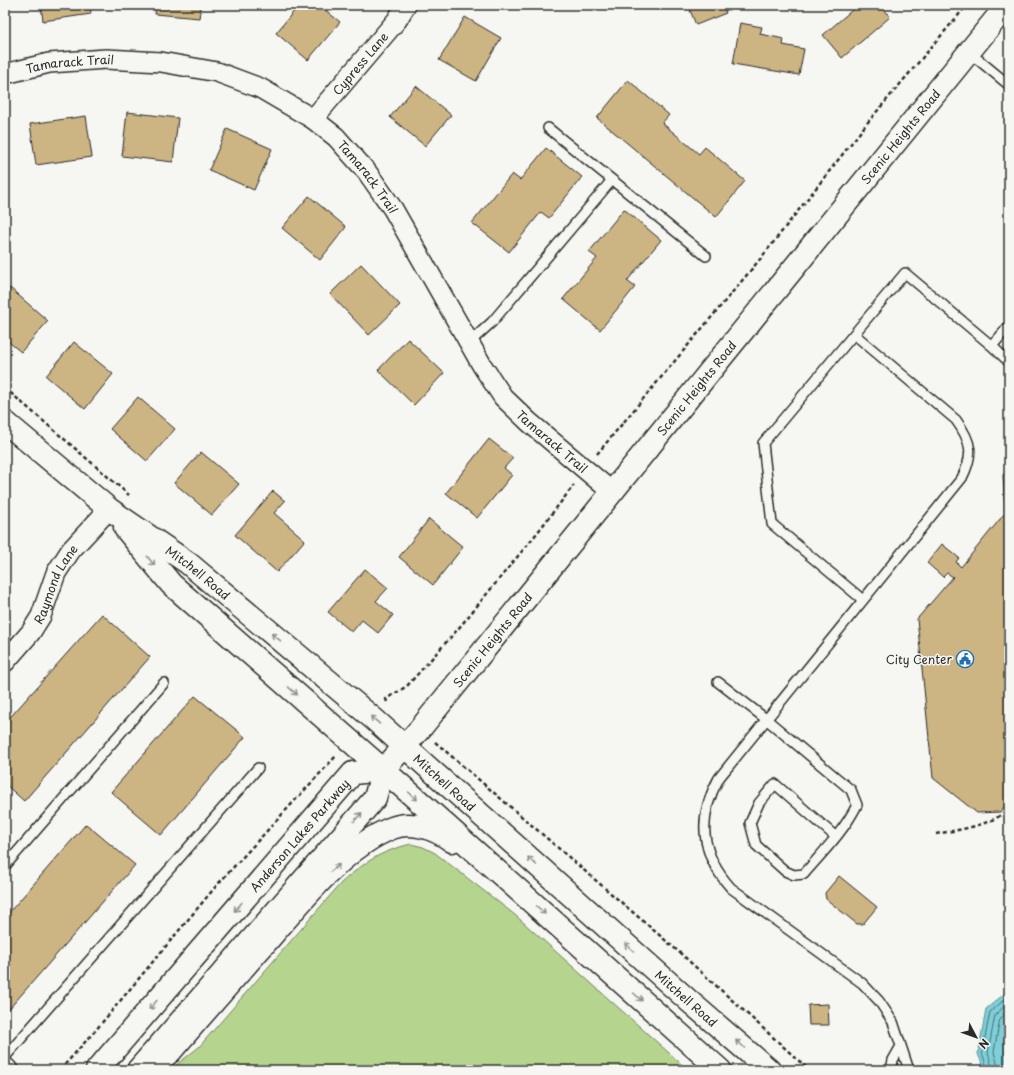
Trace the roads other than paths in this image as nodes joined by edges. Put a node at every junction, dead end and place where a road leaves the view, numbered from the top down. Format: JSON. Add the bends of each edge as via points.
{"nodes":[{"id":1,"x":406,"y":5,"type":"edge"},
{"id":2,"x":1007,"y":5,"type":"edge"},
{"id":3,"x":969,"y":52,"type":"junction"},
{"id":4,"x":5,"y":74,"type":"edge"},
{"id":5,"x":1009,"y":85,"type":"edge"},
{"id":6,"x":313,"y":119,"type":"junction"},
{"id":7,"x":548,"y":128,"type":"dead end"},
{"id":8,"x":612,"y":180,"type":"junction"},
{"id":9,"x":706,"y":256,"type":"dead end"},
{"id":10,"x":1009,"y":326,"type":"edge"},
{"id":11,"x":854,"y":334,"type":"junction"},
{"id":12,"x":469,"y":343,"type":"junction"},
{"id":13,"x":992,"y":346,"type":"junction"},
{"id":14,"x":1009,"y":362,"type":"edge"},
{"id":15,"x":5,"y":422,"type":"edge"},
{"id":16,"x":612,"y":492,"type":"junction"},
{"id":17,"x":109,"y":509,"type":"junction"},
{"id":18,"x":863,"y":600,"type":"junction"},
{"id":19,"x":5,"y":662,"type":"edge"},
{"id":20,"x":718,"y":682,"type":"dead end"},
{"id":21,"x":164,"y":683,"type":"dead end"},
{"id":22,"x":766,"y":719,"type":"junction"},
{"id":23,"x":404,"y":747,"type":"junction"},
{"id":24,"x":258,"y":768,"type":"dead end"},
{"id":25,"x":383,"y":770,"type":"junction"},
{"id":26,"x":836,"y":837,"type":"junction"},
{"id":27,"x":5,"y":866,"type":"edge"},
{"id":28,"x":519,"y":891,"type":"junction"},
{"id":29,"x":901,"y":1046,"type":"junction"},
{"id":30,"x":5,"y":1057,"type":"edge"},
{"id":31,"x":5,"y":1067,"type":"edge"},
{"id":32,"x":8,"y":1070,"type":"edge"},
{"id":33,"x":97,"y":1070,"type":"edge"},
{"id":34,"x":138,"y":1070,"type":"edge"},
{"id":35,"x":146,"y":1070,"type":"edge"},
{"id":36,"x":720,"y":1070,"type":"edge"},
{"id":37,"x":769,"y":1070,"type":"edge"},
{"id":38,"x":891,"y":1070,"type":"edge"},
{"id":39,"x":909,"y":1070,"type":"edge"}],
"edges":[{"from":1,"to":6,"type":"street","name":"Cypress Lane","via":[[397,20]]},
{"from":2,"to":3,"type":"main road","name":"Scenic Heights Road"},
{"from":3,"to":5,"type":"lane"},
{"from":3,"to":16,"type":"main road","name":"Scenic Heights Road"},
{"from":4,"to":6,"type":"street","name":"Tamarack Trail","via":[[49,63],[106,59],[161,62],[217,72],[260,88]]},
{"from":6,"to":12,"type":"street","name":"Tamarack Trail","via":[[336,137],[367,172],[389,203]]},
{"from":7,"to":8,"type":"lane"},
{"from":8,"to":9,"type":"lane"},
{"from":8,"to":12,"type":"lane","via":[[492,322]]},
{"from":10,"to":13,"type":"lane"},
{"from":11,"to":13,"type":"lane","via":[[905,273]]},
{"from":11,"to":18,"type":"lane","via":[[763,443],[772,524]]},
{"from":11,"to":18,"type":"lane","via":[[956,420],[965,433],[970,448],[969,463],[962,478]]},
{"from":12,"to":16,"type":"street","name":"Tamarack Trail","via":[[503,397]]},
{"from":13,"to":14,"type":"lane"},
{"from":15,"to":17,"type":"main road","name":"Mitchell Road"},
{"from":16,"to":23,"type":"main road","name":"Scenic Heights Road"},
{"from":17,"to":19,"type":"street","name":"Raymond Lane","via":[[71,550],[56,573],[41,616]]},
{"from":23,"to":17,"type":"main road","name":"Mitchell Road","one_way":true,"via":[[188,563]]},
{"from":17,"to":25,"type":"main road","name":"Mitchell Road","one_way":true,"via":[[171,584]]},
{"from":18,"to":22,"type":"lane"},
{"from":20,"to":22,"type":"lane"},
{"from":21,"to":27,"type":"lane"},
{"from":22,"to":26,"type":"lane","via":[[851,790],[857,805],[850,820]]},
{"from":22,"to":29,"type":"lane","via":[[719,778],[711,793],[705,814],[705,836],[711,859],[731,888],[862,983],[879,1001],[893,1022]]},
{"from":23,"to":25,"type":"main road","name":"Scenic Heights Road"},
{"from":37,"to":23,"type":"main road","name":"Mitchell Road","one_way":true},
{"from":24,"to":30,"type":"lane"},
{"from":25,"to":28,"type":"main road","name":"Mitchell Road","one_way":true},
{"from":25,"to":33,"type":"main road","name":"Anderson Lakes Parkway","one_way":true,"via":[[353,773]]},
{"from":34,"to":25,"type":"main road","one_way":true,"via":[[375,798]]},
{"from":26,"to":26,"type":"lane","via":[[804,874],[794,875],[756,845],[750,822],[760,803],[775,784]]},
{"from":35,"to":28,"type":"main road","one_way":true,"via":[[170,1052],[321,880],[372,838],[393,827],[413,825],[430,828]]},
{"from":28,"to":36,"type":"main road","name":"Mitchell Road","one_way":true},
{"from":29,"to":38,"type":"lane"},
{"from":29,"to":39,"type":"lane"},
{"from":31,"to":32,"type":"street"}]}
